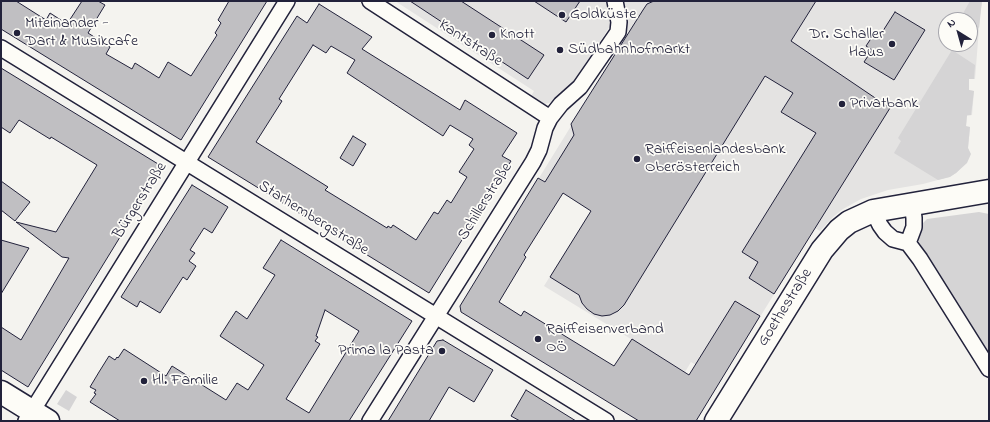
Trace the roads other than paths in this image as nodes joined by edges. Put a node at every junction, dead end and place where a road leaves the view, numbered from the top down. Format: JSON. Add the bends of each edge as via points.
{"nodes":[{"id":1,"x":287,"y":1,"type":"edge"},
{"id":2,"x":370,"y":1,"type":"edge"},
{"id":3,"x":615,"y":1,"type":"edge"},
{"id":4,"x":1,"y":48,"type":"edge"},
{"id":5,"x":550,"y":118,"type":"junction"},
{"id":6,"x":186,"y":162,"type":"junction"},
{"id":7,"x":989,"y":191,"type":"edge"},
{"id":8,"x":912,"y":203,"type":"junction"},
{"id":9,"x":873,"y":211,"type":"junction"},
{"id":10,"x":908,"y":244,"type":"junction"},
{"id":11,"x":436,"y":316,"type":"junction"},
{"id":12,"x":989,"y":369,"type":"edge"},
{"id":13,"x":1,"y":392,"type":"edge"},
{"id":14,"x":35,"y":418,"type":"edge"},
{"id":15,"x":370,"y":421,"type":"edge"},
{"id":16,"x":606,"y":421,"type":"edge"},
{"id":17,"x":716,"y":421,"type":"edge"}],
"edges":[{"from":1,"to":6,"type":"street","name":"Bürgerstraße"},
{"from":2,"to":5,"type":"street","name":"Kantstraße"},
{"from":3,"to":5,"type":"street","name":"Schillerstraße","via":[[618,32],[580,87]]},
{"from":4,"to":6,"type":"street","name":"Starhembergstraße"},
{"from":5,"to":11,"type":"street","name":"Schillerstraße","via":[[533,162]]},
{"from":6,"to":11,"type":"street","name":"Starhembergstraße"},
{"from":6,"to":14,"type":"street","name":"Bürgerstraße"},
{"from":7,"to":8,"type":"street","name":"Goethestraße"},
{"from":8,"to":9,"type":"street","name":"Goethestraße"},
{"from":8,"to":10,"type":"street","via":[[914,227]]},
{"from":9,"to":10,"type":"street","via":[[893,239]]},
{"from":9,"to":17,"type":"street","name":"Goethestraße","via":[[849,222],[822,250]]},
{"from":10,"to":12,"type":"street"},
{"from":11,"to":15,"type":"street","name":"Schillerstraße"},
{"from":11,"to":16,"type":"street","name":"Starhembergstraße"},
{"from":13,"to":14,"type":"street"}]}
